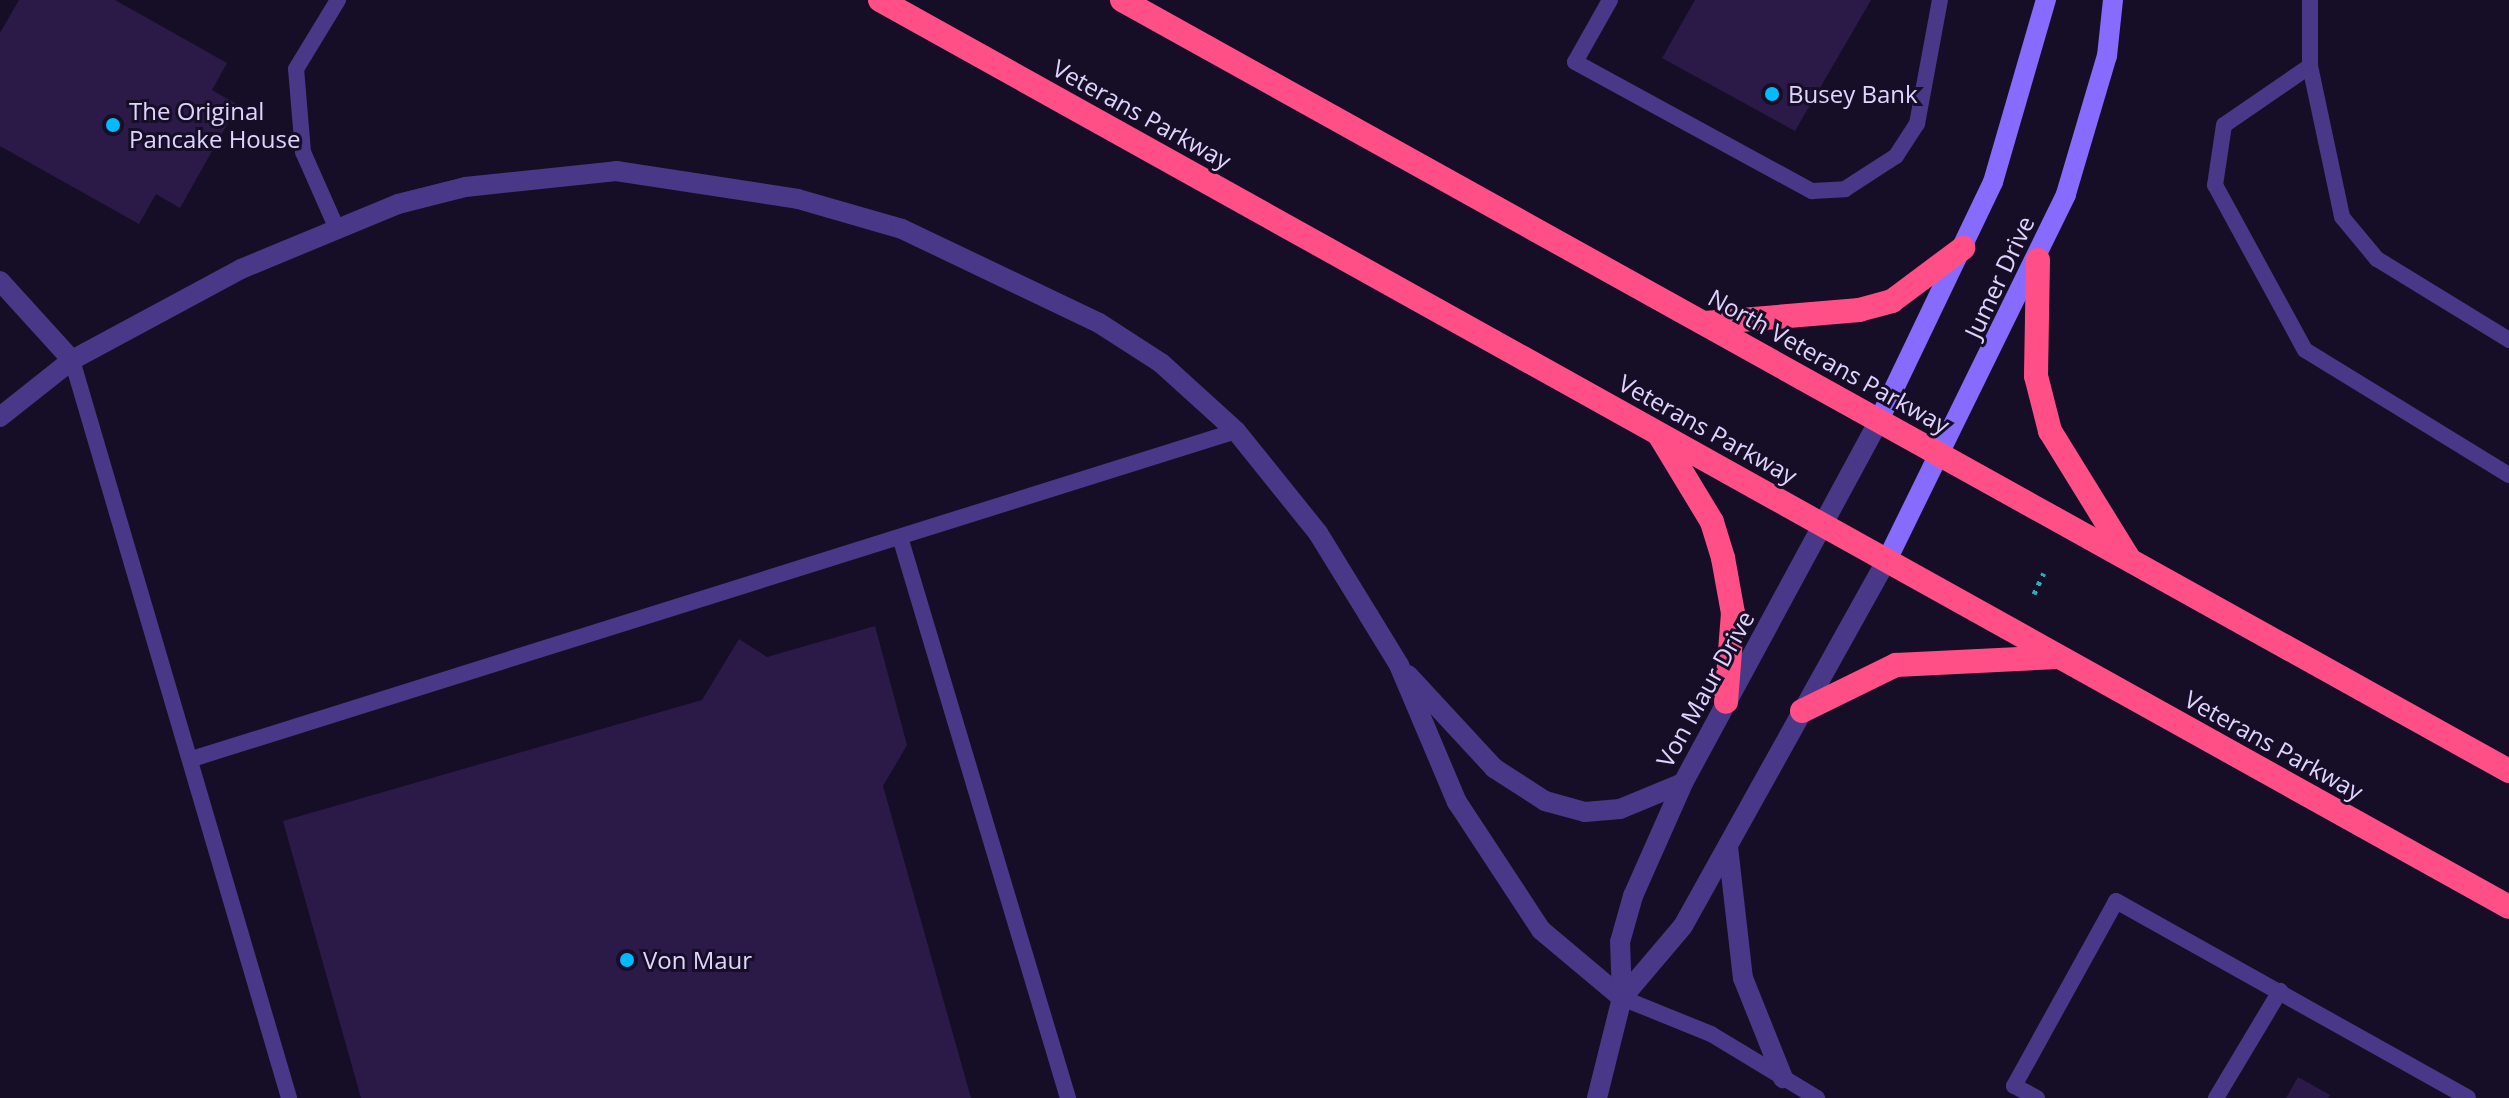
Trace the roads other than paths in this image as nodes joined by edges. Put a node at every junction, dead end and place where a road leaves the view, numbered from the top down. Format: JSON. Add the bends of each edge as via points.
{"nodes":[{"id":1,"x":338,"y":0,"type":"edge"},
{"id":2,"x":880,"y":0,"type":"edge"},
{"id":3,"x":1122,"y":0,"type":"edge"},
{"id":4,"x":1610,"y":0,"type":"edge"},
{"id":5,"x":1940,"y":0,"type":"edge"},
{"id":6,"x":2046,"y":0,"type":"edge"},
{"id":7,"x":2113,"y":0,"type":"edge"},
{"id":8,"x":2310,"y":0,"type":"edge"},
{"id":9,"x":2310,"y":66,"type":"junction"},
{"id":10,"x":337,"y":229,"type":"junction"},
{"id":11,"x":1963,"y":248,"type":"junction"},
{"id":12,"x":2038,"y":260,"type":"junction"},
{"id":13,"x":0,"y":281,"type":"edge"},
{"id":14,"x":1701,"y":323,"type":"junction"},
{"id":15,"x":2509,"y":340,"type":"edge"},
{"id":16,"x":72,"y":360,"type":"junction"},
{"id":17,"x":0,"y":417,"type":"edge"},
{"id":18,"x":1879,"y":420,"type":"junction"},
{"id":19,"x":1236,"y":431,"type":"junction"},
{"id":20,"x":1659,"y":434,"type":"junction"},
{"id":21,"x":1941,"y":455,"type":"junction"},
{"id":22,"x":2509,"y":475,"type":"edge"},
{"id":23,"x":1825,"y":526,"type":"junction"},
{"id":24,"x":900,"y":537,"type":"junction"},
{"id":25,"x":2129,"y":559,"type":"junction"},
{"id":26,"x":1887,"y":560,"type":"junction"},
{"id":27,"x":2058,"y":657,"type":"junction"},
{"id":28,"x":1399,"y":665,"type":"junction"},
{"id":29,"x":1726,"y":702,"type":"junction"},
{"id":30,"x":1802,"y":711,"type":"junction"},
{"id":31,"x":192,"y":759,"type":"junction"},
{"id":32,"x":2509,"y":771,"type":"edge"},
{"id":33,"x":1683,"y":783,"type":"junction"},
{"id":34,"x":1728,"y":847,"type":"junction"},
{"id":35,"x":2509,"y":907,"type":"edge"},
{"id":36,"x":2280,"y":991,"type":"junction"},
{"id":37,"x":1622,"y":998,"type":"junction"},
{"id":38,"x":1783,"y":1078,"type":"junction"},
{"id":39,"x":289,"y":1098,"type":"edge"},
{"id":40,"x":1068,"y":1098,"type":"edge"},
{"id":41,"x":1597,"y":1098,"type":"edge"},
{"id":42,"x":1817,"y":1098,"type":"edge"},
{"id":43,"x":2037,"y":1098,"type":"edge"},
{"id":44,"x":2216,"y":1098,"type":"edge"},
{"id":45,"x":2468,"y":1098,"type":"edge"}],
"edges":[{"from":1,"to":10,"type":"lane","via":[[296,69],[303,152]]},
{"from":2,"to":20,"type":"highway","name":"Veterans Parkway"},
{"from":3,"to":14,"type":"highway","name":"North Veterans Parkway"},
{"from":4,"to":5,"type":"lane","via":[[1575,62],[1812,191],[1845,189],[1896,156],[1917,124]]},
{"from":6,"to":11,"type":"street","name":"Jumer Drive","via":[[2022,102]]},
{"from":7,"to":12,"type":"street","name":"Jumer Drive","via":[[2092,110]]},
{"from":8,"to":9,"type":"lane"},
{"from":9,"to":15,"type":"lane","via":[[2342,217],[2377,259]]},
{"from":9,"to":22,"type":"lane","via":[[2224,125],[2215,185],[2305,350]]},
{"from":10,"to":16,"type":"street","via":[[241,269]]},
{"from":10,"to":19,"type":"street","via":[[398,204],[534,176],[616,171],[798,199],[956,251],[1099,323],[1161,363]]},
{"from":11,"to":14,"type":"highway","via":[[1892,301],[1859,310]]},
{"from":11,"to":18,"type":"street","name":"Jumer Drive"},
{"from":12,"to":21,"type":"street","name":"Jumer Drive"},
{"from":12,"to":25,"type":"highway","via":[[2036,376],[2050,431]]},
{"from":13,"to":16,"type":"street"},
{"from":14,"to":18,"type":"highway","name":"North Veterans Parkway"},
{"from":16,"to":17,"type":"street"},
{"from":16,"to":31,"type":"lane"},
{"from":18,"to":21,"type":"highway","name":"North Veterans Parkway"},
{"from":18,"to":23,"type":"street","name":"Von Maur Drive"},
{"from":19,"to":24,"type":"lane"},
{"from":19,"to":28,"type":"street","via":[[1318,533]]},
{"from":20,"to":23,"type":"highway","name":"Veterans Parkway"},
{"from":20,"to":29,"type":"highway","via":[[1712,522],[1723,558],[1733,613]]},
{"from":21,"to":25,"type":"highway","name":"North Veterans Parkway"},
{"from":21,"to":26,"type":"street","name":"Jumer Drive"},
{"from":23,"to":26,"type":"highway","name":"Veterans Parkway"},
{"from":23,"to":29,"type":"street","name":"Von Maur Drive"},
{"from":24,"to":31,"type":"lane"},
{"from":24,"to":40,"type":"lane"},
{"from":25,"to":32,"type":"highway","name":"North Veterans Parkway"},
{"from":26,"to":27,"type":"highway","name":"Veterans Parkway"},
{"from":26,"to":30,"type":"street","name":"Von Maur Drive"},
{"from":27,"to":30,"type":"highway","via":[[1896,665]]},
{"from":27,"to":35,"type":"highway","name":"Veterans Parkway"},
{"from":28,"to":33,"type":"street","via":[[1494,768],[1545,801],[1585,812],[1620,809]]},
{"from":28,"to":37,"type":"street","via":[[1457,802],[1541,930]]},
{"from":29,"to":33,"type":"street","name":"Von Maur Drive"},
{"from":30,"to":34,"type":"street","name":"Von Maur Drive"},
{"from":31,"to":39,"type":"lane"},
{"from":33,"to":37,"type":"street","name":"Von Maur Drive","via":[[1633,896],[1620,942]]},
{"from":34,"to":37,"type":"street","name":"Von Maur Drive","via":[[1683,926]]},
{"from":34,"to":38,"type":"street","via":[[1743,978]]},
{"from":36,"to":43,"type":"lane","via":[[2116,901],[2014,1086]]},
{"from":36,"to":44,"type":"lane"},
{"from":36,"to":45,"type":"lane"},
{"from":37,"to":38,"type":"lane","via":[[1711,1034]]},
{"from":37,"to":41,"type":"street","name":"Von Maur Drive"},
{"from":38,"to":42,"type":"lane"}]}
